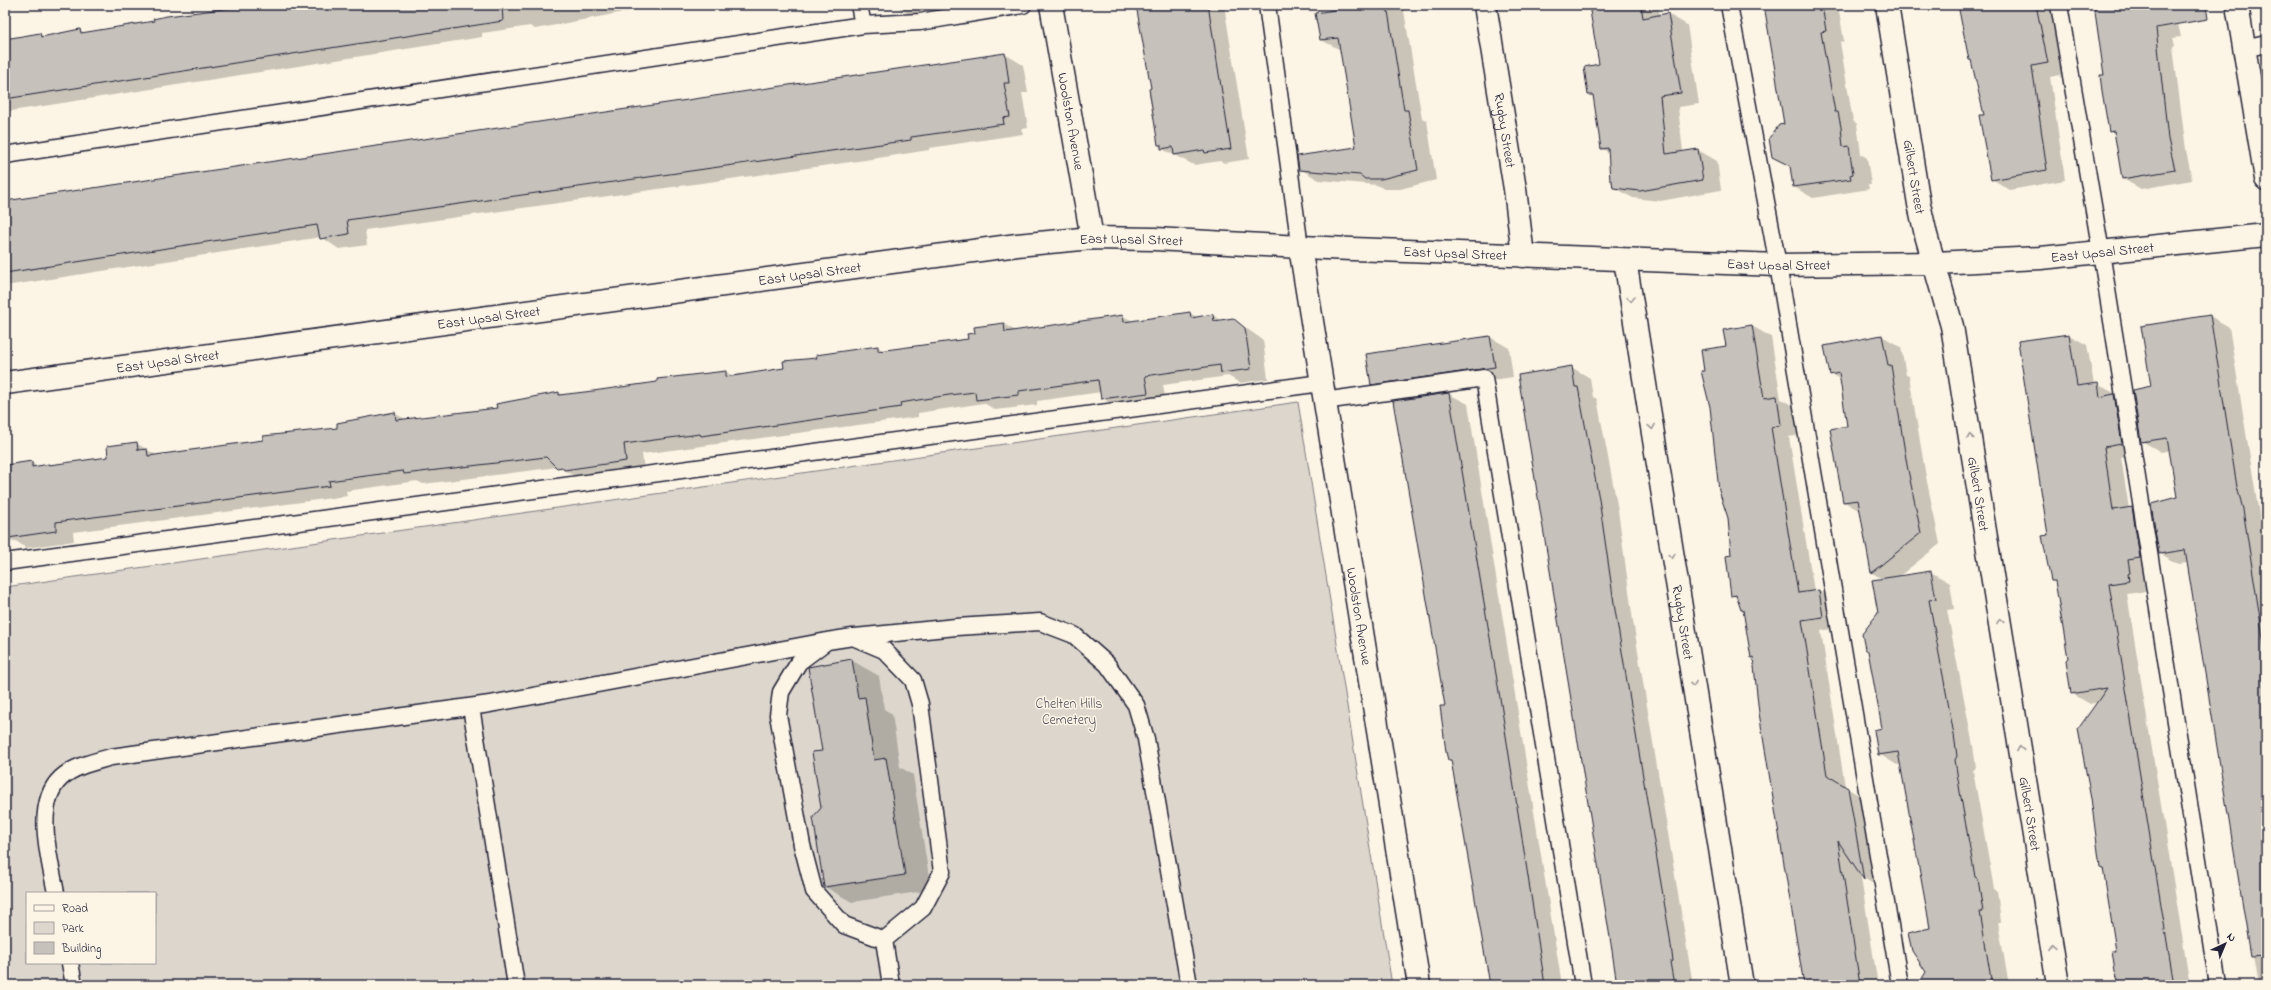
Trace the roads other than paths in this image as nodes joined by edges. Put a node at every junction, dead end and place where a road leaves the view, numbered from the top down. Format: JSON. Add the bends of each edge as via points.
{"nodes":[{"id":1,"x":859,"y":5,"type":"edge"},
{"id":2,"x":1023,"y":5,"type":"edge"},
{"id":3,"x":1051,"y":5,"type":"edge"},
{"id":4,"x":1267,"y":5,"type":"edge"},
{"id":5,"x":1485,"y":5,"type":"edge"},
{"id":6,"x":1729,"y":5,"type":"edge"},
{"id":7,"x":1886,"y":5,"type":"edge"},
{"id":8,"x":2059,"y":5,"type":"edge"},
{"id":9,"x":2237,"y":5,"type":"edge"},
{"id":10,"x":863,"y":25,"type":"junction"},
{"id":11,"x":2266,"y":44,"type":"edge"},
{"id":12,"x":2244,"y":49,"type":"junction"},
{"id":13,"x":5,"y":155,"type":"edge"},
{"id":14,"x":2266,"y":179,"type":"edge"},
{"id":15,"x":2266,"y":235,"type":"edge"},
{"id":16,"x":1092,"y":238,"type":"junction"},
{"id":17,"x":1300,"y":247,"type":"junction"},
{"id":18,"x":2101,"y":252,"type":"junction"},
{"id":19,"x":1523,"y":256,"type":"junction"},
{"id":20,"x":1625,"y":260,"type":"junction"},
{"id":21,"x":1934,"y":263,"type":"junction"},
{"id":22,"x":1778,"y":265,"type":"junction"},
{"id":23,"x":5,"y":383,"type":"edge"},
{"id":24,"x":1323,"y":392,"type":"junction"},
{"id":25,"x":5,"y":562,"type":"edge"},
{"id":26,"x":853,"y":637,"type":"junction"},
{"id":27,"x":827,"y":641,"type":"junction"},
{"id":28,"x":471,"y":706,"type":"junction"},
{"id":29,"x":56,"y":892,"type":"edge"},
{"id":30,"x":884,"y":940,"type":"junction"},
{"id":31,"x":70,"y":964,"type":"edge"},
{"id":32,"x":74,"y":985,"type":"edge"},
{"id":33,"x":516,"y":985,"type":"edge"},
{"id":34,"x":892,"y":985,"type":"edge"},
{"id":35,"x":1189,"y":985,"type":"edge"},
{"id":36,"x":1419,"y":985,"type":"edge"},
{"id":37,"x":1583,"y":985,"type":"edge"},
{"id":38,"x":1742,"y":985,"type":"edge"},
{"id":39,"x":1900,"y":985,"type":"edge"},
{"id":40,"x":2058,"y":985,"type":"edge"},
{"id":41,"x":2218,"y":985,"type":"edge"}],
"edges":[{"from":1,"to":10,"type":"lane"},
{"from":2,"to":10,"type":"lane","via":[[920,22]]},
{"from":3,"to":16,"type":"street","name":"Woolston Avenue"},
{"from":4,"to":17,"type":"lane"},
{"from":5,"to":19,"type":"street","name":"Rugby Street","via":[[1515,189]]},
{"from":6,"to":22,"type":"lane"},
{"from":7,"to":21,"type":"street","name":"Gilbert Street","via":[[1919,204]]},
{"from":8,"to":18,"type":"lane"},
{"from":9,"to":12,"type":"street"},
{"from":10,"to":13,"type":"lane"},
{"from":11,"to":12,"type":"lane"},
{"from":12,"to":14,"type":"street"},
{"from":15,"to":18,"type":"street","name":"East Upsal Street"},
{"from":16,"to":17,"type":"street","name":"East Upsal Street","via":[[1162,239]]},
{"from":16,"to":23,"type":"street","name":"East Upsal Street","via":[[1001,247]]},
{"from":17,"to":19,"type":"street","name":"East Upsal Street"},
{"from":17,"to":24,"type":"street","name":"Woolston Avenue"},
{"from":18,"to":21,"type":"street","name":"East Upsal Street","via":[[2041,258]]},
{"from":18,"to":41,"type":"lane"},
{"from":19,"to":20,"type":"street","name":"East Upsal Street"},
{"from":20,"to":22,"type":"street","name":"East Upsal Street"},
{"from":20,"to":38,"type":"street","name":"Rugby Street","one_way":true},
{"from":21,"to":22,"type":"street","name":"East Upsal Street"},
{"from":40,"to":21,"type":"street","name":"Gilbert Street","one_way":true,"via":[[1952,326]]},
{"from":22,"to":39,"type":"lane"},
{"from":24,"to":25,"type":"lane"},
{"from":24,"to":36,"type":"street","name":"Woolston Avenue"},
{"from":24,"to":37,"type":"lane","via":[[1484,378]]},
{"from":26,"to":27,"type":"lane"},
{"from":26,"to":30,"type":"lane","via":[[884,650],[912,680],[920,704],[942,872],[923,908]]},
{"from":26,"to":35,"type":"lane","via":[[1040,622],[1074,635],[1107,664],[1136,704],[1146,739]]},
{"from":27,"to":28,"type":"lane"},
{"from":27,"to":30,"type":"lane","via":[[799,662],[781,692],[778,715],[802,845],[814,891],[844,925]]},
{"from":28,"to":29,"type":"lane","via":[[111,757],[79,767],[60,778],[49,796],[44,817]]},
{"from":28,"to":33,"type":"lane"},
{"from":30,"to":34,"type":"lane"},
{"from":31,"to":32,"type":"lane"}]}
